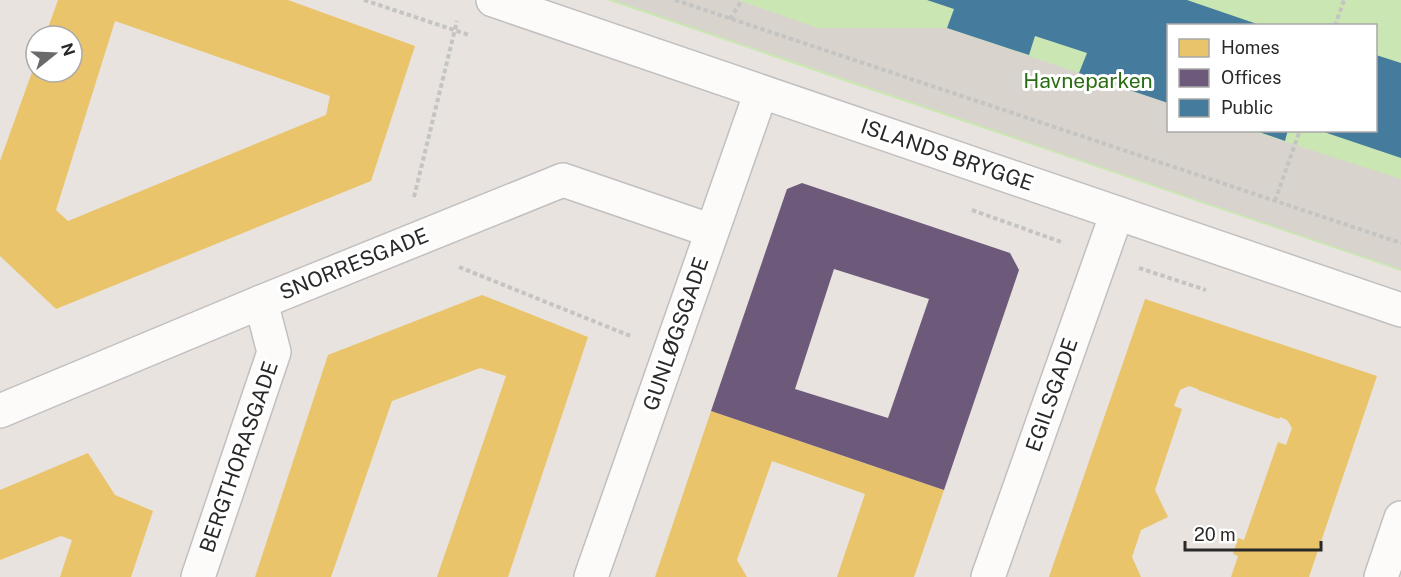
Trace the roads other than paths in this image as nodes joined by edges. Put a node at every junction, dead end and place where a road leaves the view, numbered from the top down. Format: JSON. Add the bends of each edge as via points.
{"nodes":[{"id":1,"x":493,"y":0,"type":"edge"},
{"id":2,"x":761,"y":92,"type":"junction"},
{"id":3,"x":1117,"y":213,"type":"junction"},
{"id":4,"x":712,"y":231,"type":"junction"},
{"id":5,"x":261,"y":302,"type":"junction"},
{"id":6,"x":1401,"y":310,"type":"edge"},
{"id":7,"x":0,"y":411,"type":"edge"},
{"id":8,"x":1401,"y":518,"type":"edge"},
{"id":9,"x":198,"y":577,"type":"edge"},
{"id":10,"x":591,"y":577,"type":"edge"},
{"id":11,"x":988,"y":577,"type":"edge"},
{"id":12,"x":1381,"y":577,"type":"edge"}],
"edges":[{"from":1,"to":2,"type":"street","name":"ISLANDS BRYGGE"},
{"from":2,"to":3,"type":"street","name":"ISLANDS BRYGGE"},
{"from":2,"to":4,"type":"street","name":"GUNLØGSGADE"},
{"from":3,"to":6,"type":"street","name":"ISLANDS BRYGGE"},
{"from":3,"to":11,"type":"street","name":"EGILSGADE"},
{"from":4,"to":5,"type":"street","name":"SNORRESGADE","via":[[563,180]]},
{"from":4,"to":10,"type":"street","name":"GUNLØGSGADE"},
{"from":5,"to":7,"type":"street","name":"SNORRESGADE"},
{"from":5,"to":9,"type":"street","name":"BERGTHORASGADE","via":[[274,352]]},
{"from":8,"to":12,"type":"street"}]}
